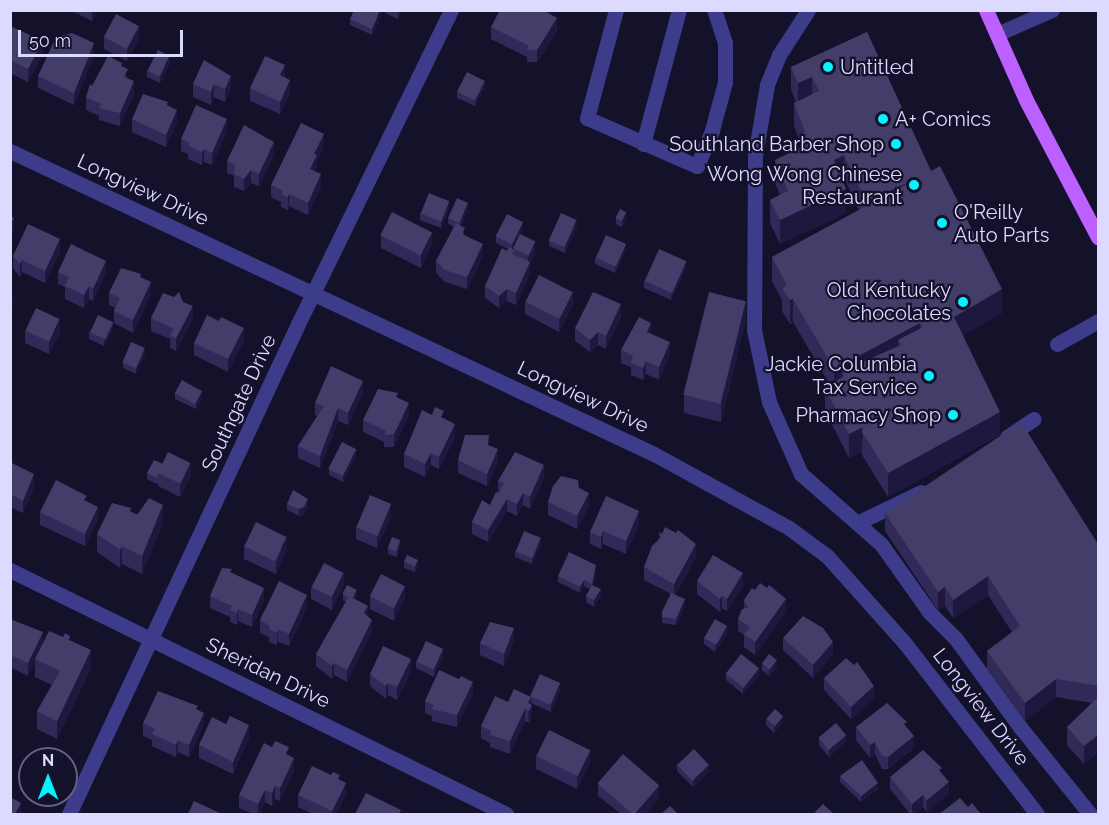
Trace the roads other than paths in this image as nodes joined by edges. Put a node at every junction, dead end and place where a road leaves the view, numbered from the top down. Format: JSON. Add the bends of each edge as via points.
{"nodes":[{"id":1,"x":451,"y":10,"type":"edge"},
{"id":2,"x":616,"y":10,"type":"edge"},
{"id":3,"x":679,"y":10,"type":"edge"},
{"id":4,"x":714,"y":10,"type":"edge"},
{"id":5,"x":808,"y":10,"type":"edge"},
{"id":6,"x":986,"y":10,"type":"edge"},
{"id":7,"x":1052,"y":10,"type":"edge"},
{"id":8,"x":997,"y":34,"type":"junction"},
{"id":9,"x":643,"y":144,"type":"junction"},
{"id":10,"x":10,"y":151,"type":"edge"},
{"id":11,"x":1098,"y":237,"type":"edge"},
{"id":12,"x":314,"y":293,"type":"junction"},
{"id":13,"x":1098,"y":321,"type":"edge"},
{"id":14,"x":1057,"y":344,"type":"dead end"},
{"id":15,"x":1034,"y":419,"type":"dead end"},
{"id":16,"x":997,"y":444,"type":"edge"},
{"id":17,"x":931,"y":487,"type":"edge"},
{"id":18,"x":859,"y":522,"type":"junction"},
{"id":19,"x":10,"y":570,"type":"edge"},
{"id":20,"x":153,"y":640,"type":"junction"},
{"id":21,"x":69,"y":814,"type":"edge"},
{"id":22,"x":506,"y":814,"type":"edge"},
{"id":23,"x":1037,"y":814,"type":"edge"},
{"id":24,"x":1090,"y":814,"type":"edge"}],
"edges":[{"from":1,"to":12,"type":"street","name":"Southgate Drive"},
{"from":2,"to":9,"type":"street","via":[[587,118]]},
{"from":3,"to":9,"type":"street"},
{"from":4,"to":9,"type":"street","via":[[725,43],[724,82],[712,130],[697,166]]},
{"from":5,"to":18,"type":"street","via":[[779,55],[767,85],[755,155],[754,330],[769,402],[801,474]]},
{"from":6,"to":8,"type":"main road"},
{"from":7,"to":8,"type":"street"},
{"from":8,"to":11,"type":"main road","via":[[1068,184]]},
{"from":10,"to":12,"type":"street","name":"Longview Drive"},
{"from":12,"to":20,"type":"street","name":"Southgate Drive"},
{"from":12,"to":23,"type":"street","name":"Longview Drive","via":[[654,454],[789,528],[827,556],[896,633]]},
{"from":13,"to":14,"type":"street"},
{"from":15,"to":16,"type":"street"},
{"from":17,"to":18,"type":"street"},
{"from":18,"to":24,"type":"street","via":[[881,544],[930,613],[956,639]]},
{"from":19,"to":20,"type":"street","name":"Sheridan Drive"},
{"from":20,"to":21,"type":"street","name":"Southgate Drive"},
{"from":20,"to":22,"type":"street","name":"Sheridan Drive"}]}
